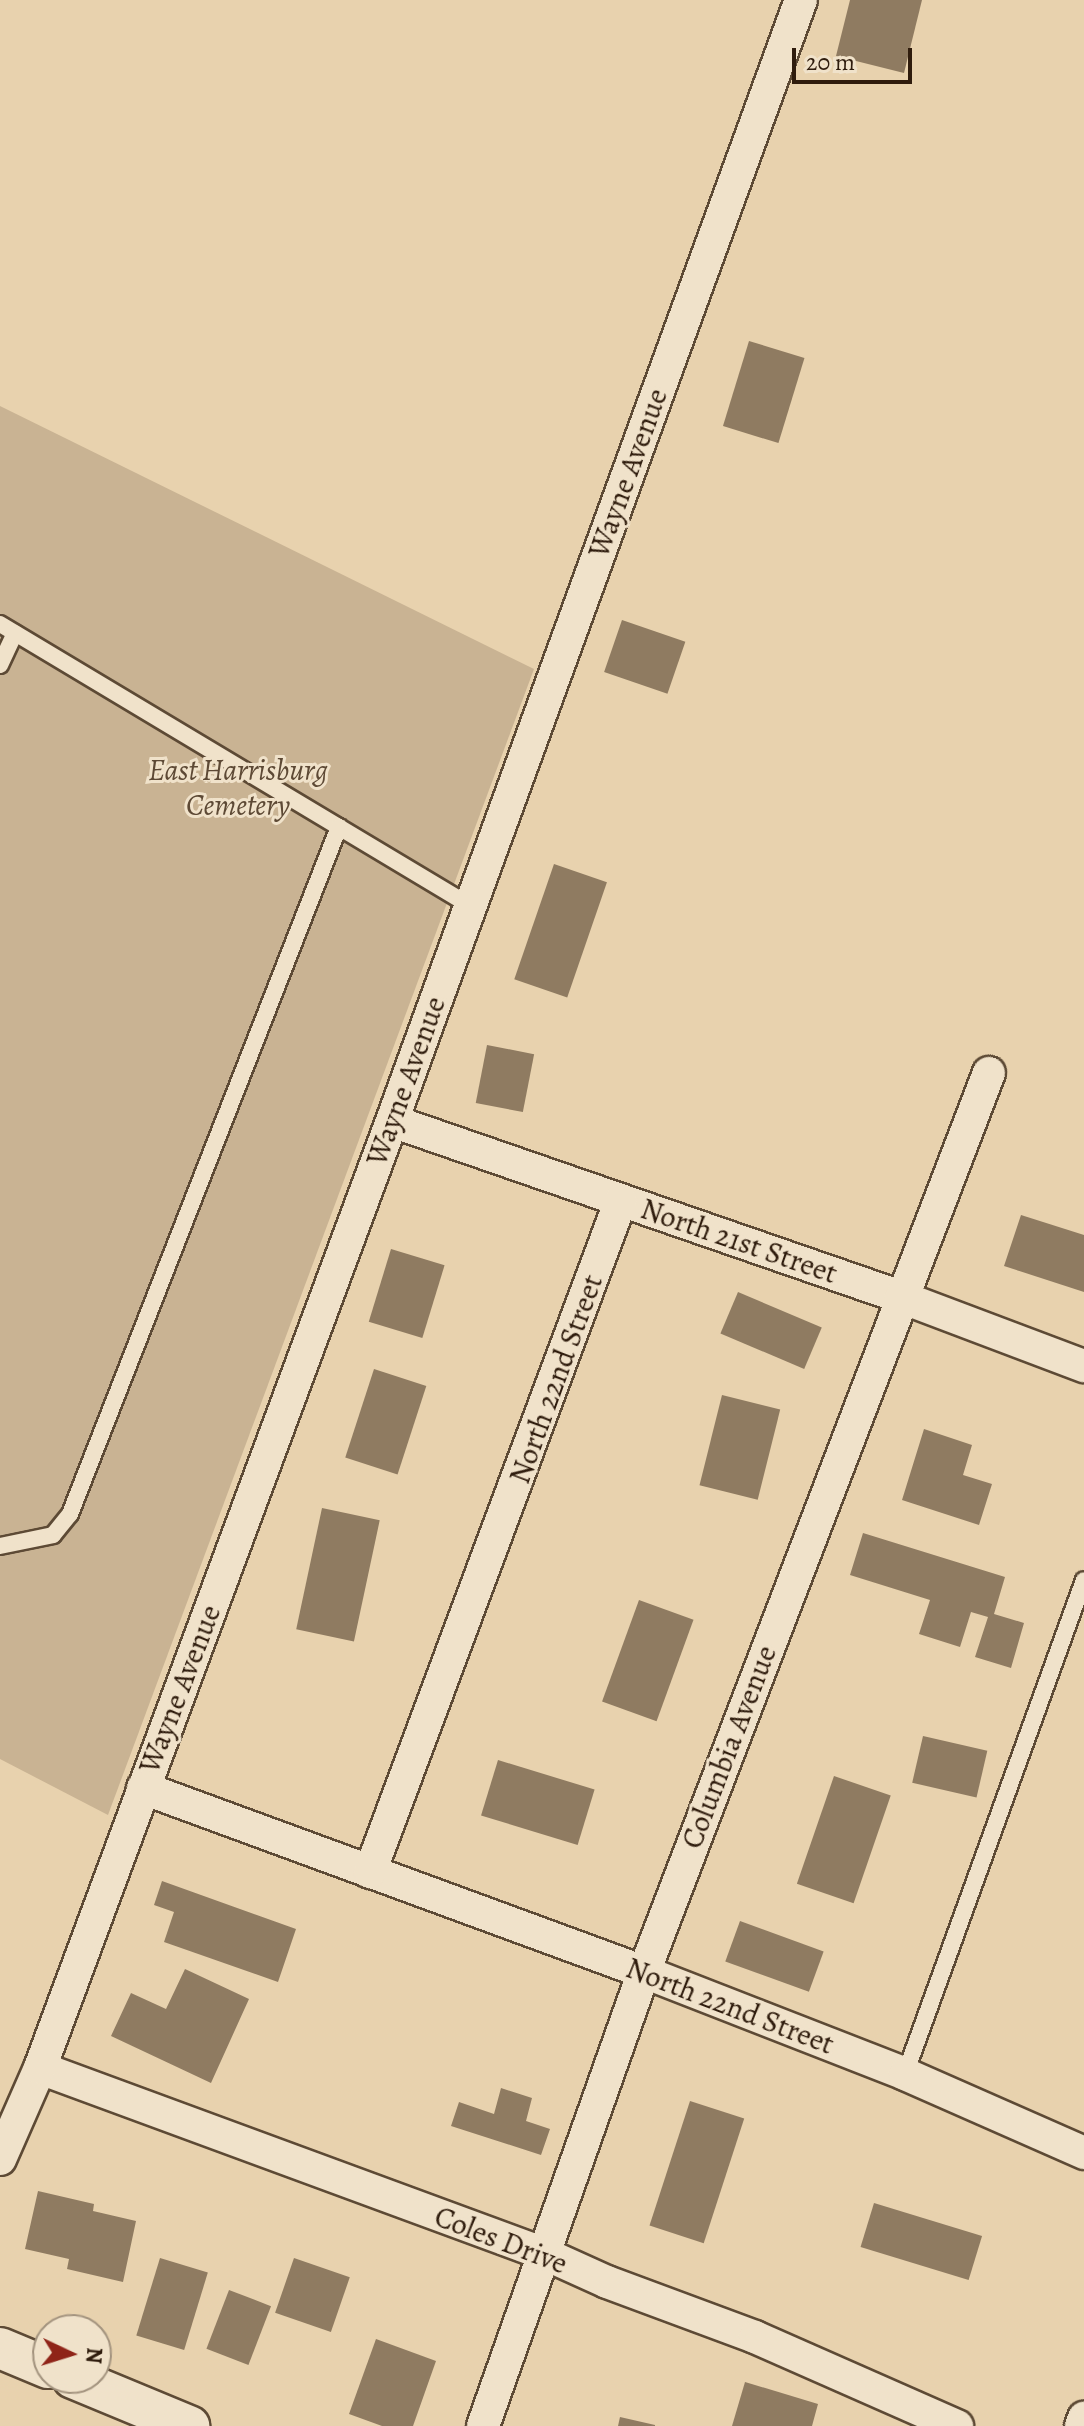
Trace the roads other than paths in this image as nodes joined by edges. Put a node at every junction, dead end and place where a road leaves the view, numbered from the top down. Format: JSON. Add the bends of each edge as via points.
{"nodes":[{"id":1,"x":801,"y":0,"type":"edge"},
{"id":2,"x":0,"y":624,"type":"edge"},
{"id":3,"x":15,"y":633,"type":"junction"},
{"id":4,"x":0,"y":665,"type":"edge"},
{"id":5,"x":339,"y":827,"type":"junction"},
{"id":6,"x":469,"y":905,"type":"junction"},
{"id":7,"x":989,"y":1073,"type":"dead end"},
{"id":8,"x":392,"y":1121,"type":"junction"},
{"id":9,"x":621,"y":1200,"type":"junction"},
{"id":10,"x":901,"y":1297,"type":"junction"},
{"id":11,"x":1084,"y":1366,"type":"edge"},
{"id":12,"x":0,"y":1546,"type":"edge"},
{"id":13,"x":1084,"y":1580,"type":"edge"},
{"id":14,"x":143,"y":1788,"type":"junction"},
{"id":15,"x":370,"y":1872,"type":"junction"},
{"id":16,"x":644,"y":1972,"type":"junction"},
{"id":17,"x":40,"y":2068,"type":"junction"},
{"id":18,"x":905,"y":2074,"type":"junction"},
{"id":19,"x":1084,"y":2153,"type":"edge"},
{"id":20,"x":0,"y":2159,"type":"edge"},
{"id":21,"x":545,"y":2254,"type":"junction"},
{"id":22,"x":0,"y":2348,"type":"edge"},
{"id":23,"x":32,"y":2361,"type":"edge"},
{"id":24,"x":112,"y":2394,"type":"edge"},
{"id":25,"x":1084,"y":2418,"type":"edge"},
{"id":26,"x":189,"y":2426,"type":"edge"},
{"id":27,"x":483,"y":2426,"type":"edge"},
{"id":28,"x":957,"y":2426,"type":"edge"},
{"id":29,"x":1081,"y":2426,"type":"edge"}],
"edges":[{"from":1,"to":6,"type":"street","name":"Wayne Avenue"},
{"from":2,"to":3,"type":"lane"},
{"from":3,"to":4,"type":"lane"},
{"from":3,"to":5,"type":"lane"},
{"from":5,"to":6,"type":"lane"},
{"from":5,"to":12,"type":"lane","via":[[70,1514],[53,1535]]},
{"from":6,"to":8,"type":"street","name":"Wayne Avenue"},
{"from":7,"to":10,"type":"street","name":"Columbia Avenue"},
{"from":8,"to":9,"type":"street","name":"North 21st Street"},
{"from":8,"to":14,"type":"street","name":"Wayne Avenue"},
{"from":9,"to":10,"type":"street","name":"North 21st Street"},
{"from":9,"to":15,"type":"street","name":"North 22nd Street"},
{"from":10,"to":11,"type":"street","name":"North 21st Street"},
{"from":10,"to":16,"type":"street","name":"Columbia Avenue"},
{"from":13,"to":18,"type":"lane"},
{"from":14,"to":15,"type":"street","name":"North 22nd Street"},
{"from":14,"to":17,"type":"street","name":"Wayne Avenue"},
{"from":15,"to":16,"type":"street","name":"North 22nd Street"},
{"from":16,"to":18,"type":"street","name":"North 22nd Street"},
{"from":16,"to":21,"type":"street","name":"Columbia Avenue"},
{"from":17,"to":20,"type":"street","name":"Wayne Avenue"},
{"from":17,"to":21,"type":"street","name":"Coles Drive"},
{"from":18,"to":19,"type":"street","name":"North 22nd Street"},
{"from":21,"to":27,"type":"street","name":"Columbia Avenue"},
{"from":21,"to":28,"type":"street","name":"Coles Drive","via":[[755,2337]]},
{"from":22,"to":23,"type":"street"},
{"from":24,"to":26,"type":"street"},
{"from":25,"to":29,"type":"street"}]}
